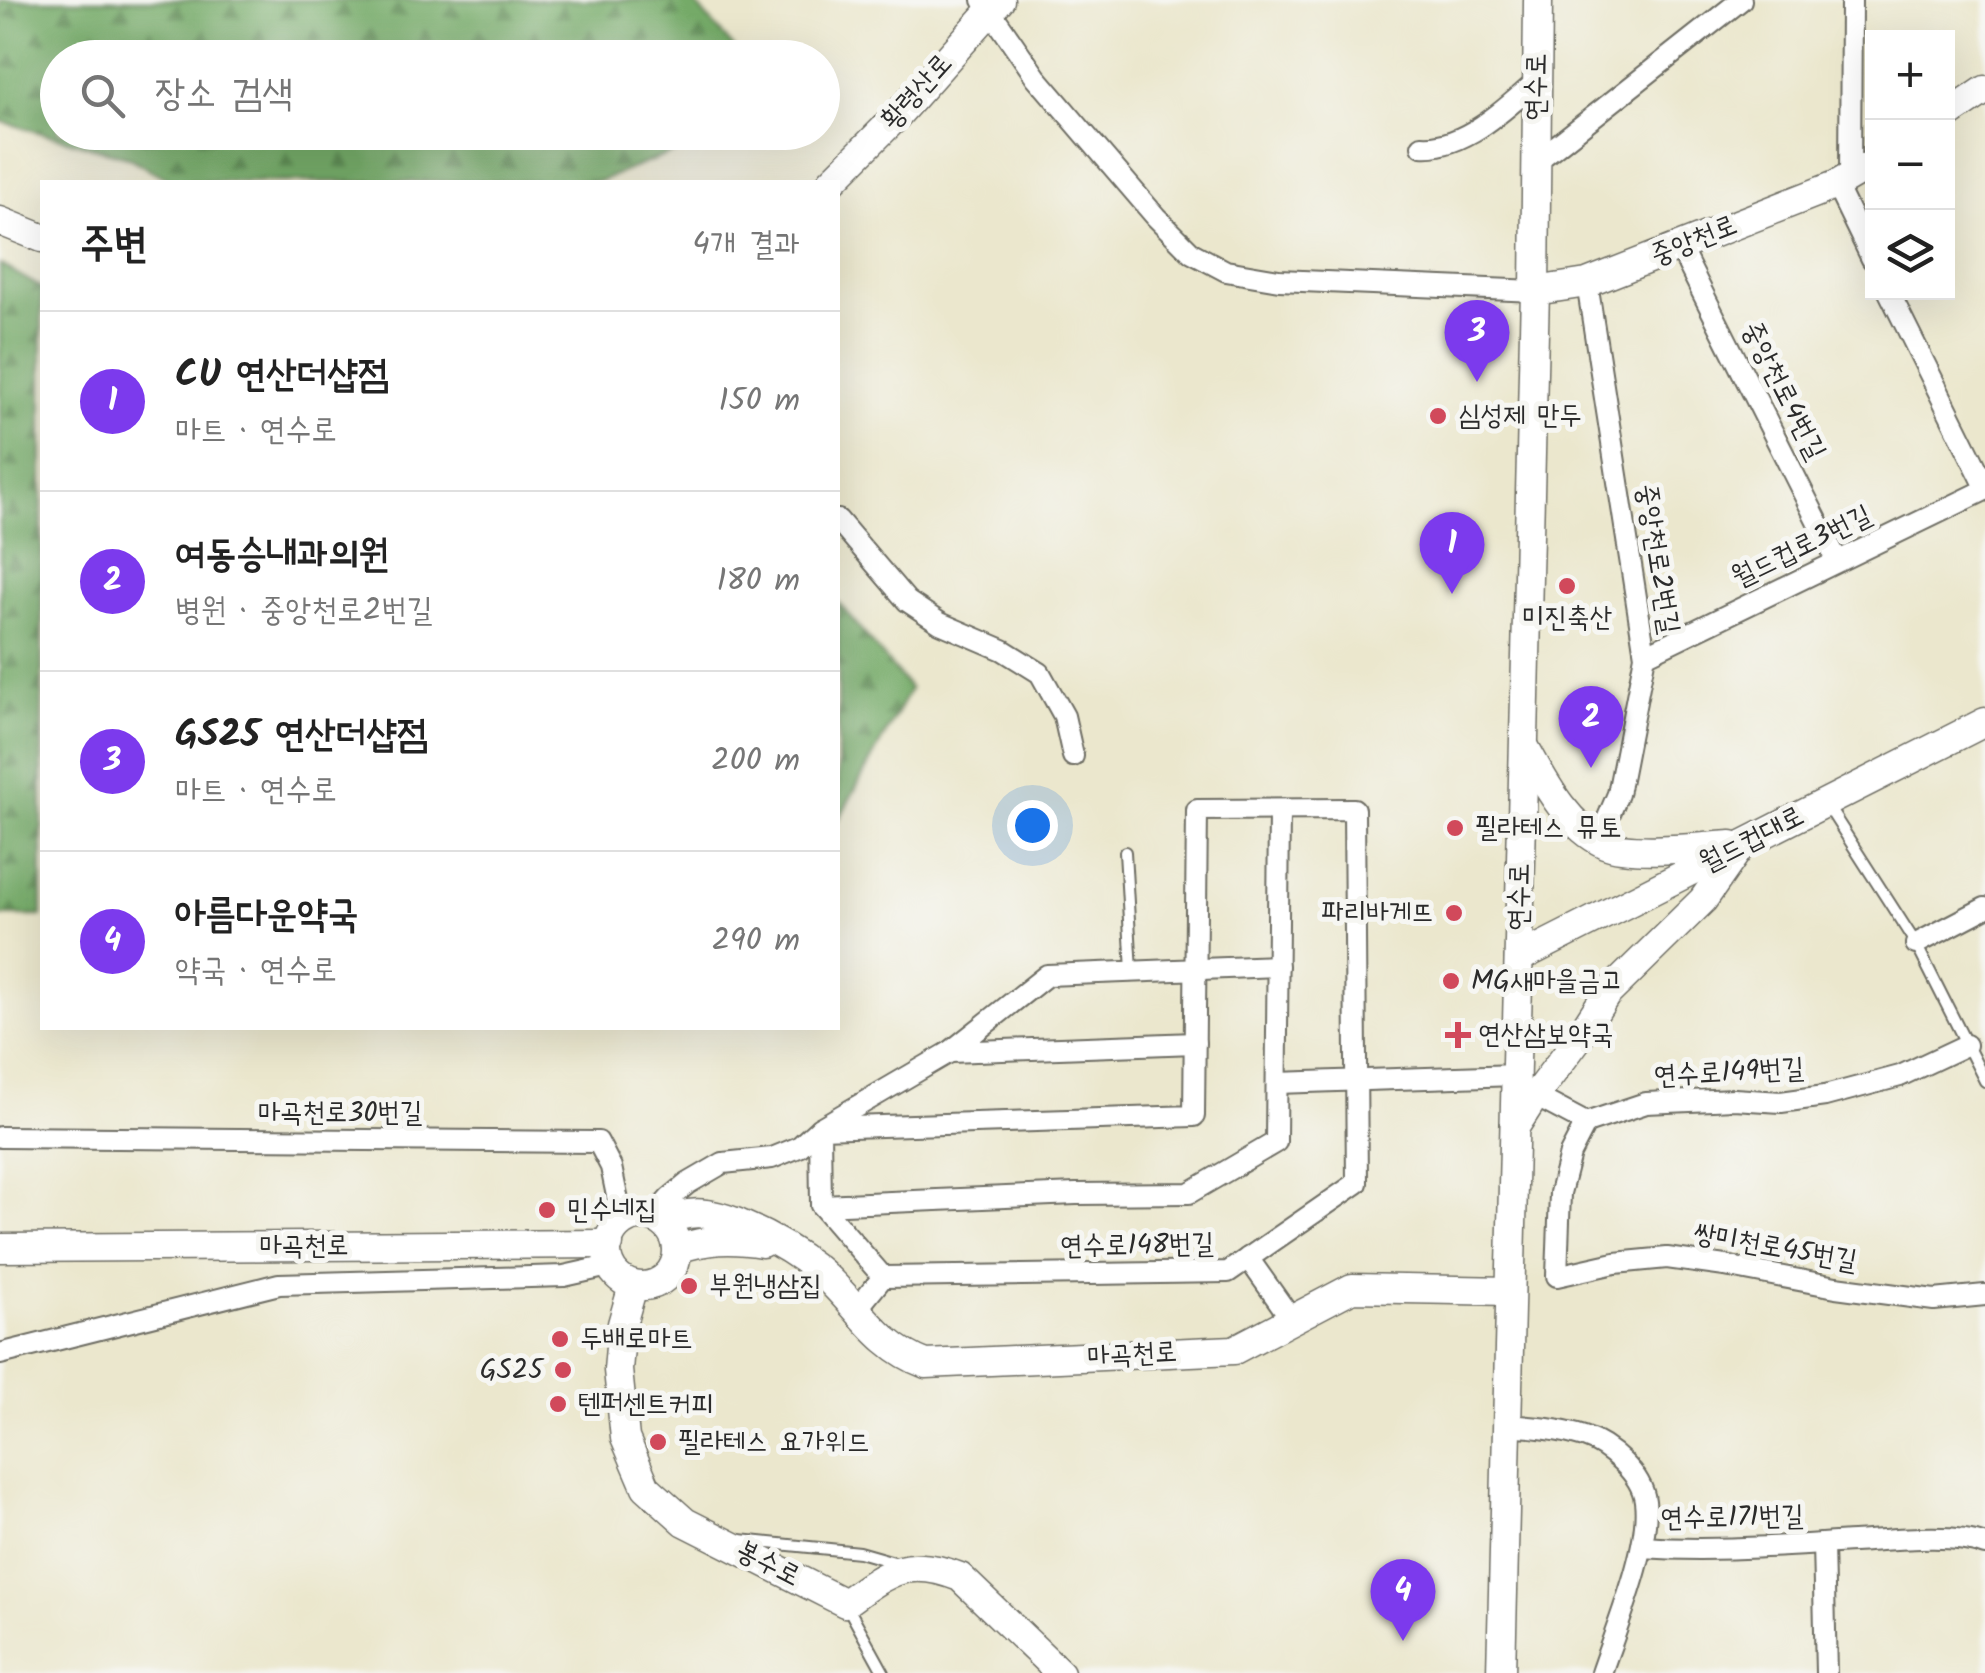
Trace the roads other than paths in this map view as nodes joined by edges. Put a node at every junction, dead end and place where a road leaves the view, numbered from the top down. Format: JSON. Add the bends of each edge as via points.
{"nodes":[{"id":1,"x":1538,"y":0,"type":"edge"},
{"id":2,"x":1741,"y":0,"type":"edge"},
{"id":3,"x":1850,"y":0,"type":"edge"},
{"id":4,"x":991,"y":3,"type":"edge"},
{"id":5,"x":1538,"y":80,"type":"junction"},
{"id":6,"x":1985,"y":90,"type":"edge"},
{"id":7,"x":1955,"y":110,"type":"edge"},
{"id":8,"x":1422,"y":146,"type":"dead end"},
{"id":9,"x":1537,"y":161,"type":"junction"},
{"id":10,"x":1853,"y":176,"type":"edge"},
{"id":11,"x":833,"y":180,"type":"edge"},
{"id":12,"x":0,"y":221,"type":"edge"},
{"id":13,"x":1865,"y":228,"type":"edge"},
{"id":14,"x":40,"y":237,"type":"edge"},
{"id":15,"x":1679,"y":246,"type":"junction"},
{"id":16,"x":1586,"y":284,"type":"junction"},
{"id":17,"x":1535,"y":291,"type":"junction"},
{"id":18,"x":1893,"y":300,"type":"edge"},
{"id":19,"x":1985,"y":488,"type":"edge"},
{"id":20,"x":840,"y":522,"type":"edge"},
{"id":21,"x":1837,"y":560,"type":"junction"},
{"id":22,"x":1645,"y":655,"type":"junction"},
{"id":23,"x":1985,"y":722,"type":"edge"},
{"id":24,"x":1524,"y":746,"type":"junction"},
{"id":25,"x":1073,"y":756,"type":"dead end"},
{"id":26,"x":1825,"y":802,"type":"junction"},
{"id":27,"x":1278,"y":810,"type":"junction"},
{"id":28,"x":1600,"y":840,"type":"junction"},
{"id":29,"x":1742,"y":844,"type":"junction"},
{"id":30,"x":1124,"y":852,"type":"dead end"},
{"id":31,"x":1985,"y":908,"type":"edge"},
{"id":32,"x":1916,"y":944,"type":"junction"},
{"id":33,"x":1518,"y":958,"type":"junction"},
{"id":34,"x":1278,"y":966,"type":"junction"},
{"id":35,"x":1196,"y":969,"type":"junction"},
{"id":36,"x":1132,"y":972,"type":"junction"},
{"id":37,"x":1195,"y":1043,"type":"junction"},
{"id":38,"x":1966,"y":1045,"type":"junction"},
{"id":39,"x":950,"y":1052,"type":"junction"},
{"id":40,"x":1356,"y":1080,"type":"junction"},
{"id":41,"x":1985,"y":1081,"type":"edge"},
{"id":42,"x":1277,"y":1083,"type":"junction"},
{"id":43,"x":1525,"y":1086,"type":"junction"},
{"id":44,"x":1586,"y":1123,"type":"junction"},
{"id":45,"x":820,"y":1128,"type":"junction"},
{"id":46,"x":0,"y":1137,"type":"edge"},
{"id":47,"x":821,"y":1205,"type":"junction"},
{"id":48,"x":659,"y":1219,"type":"junction"},
{"id":49,"x":613,"y":1243,"type":"junction"},
{"id":50,"x":783,"y":1246,"type":"junction"},
{"id":51,"x":0,"y":1248,"type":"edge"},
{"id":52,"x":678,"y":1249,"type":"junction"},
{"id":53,"x":1248,"y":1258,"type":"junction"},
{"id":54,"x":883,"y":1277,"type":"junction"},
{"id":55,"x":634,"y":1286,"type":"junction"},
{"id":56,"x":1510,"y":1291,"type":"junction"},
{"id":57,"x":1985,"y":1296,"type":"edge"},
{"id":58,"x":856,"y":1309,"type":"junction"},
{"id":59,"x":1292,"y":1320,"type":"junction"},
{"id":60,"x":0,"y":1354,"type":"edge"},
{"id":61,"x":1507,"y":1425,"type":"junction"},
{"id":62,"x":717,"y":1538,"type":"junction"},
{"id":63,"x":1823,"y":1544,"type":"junction"},
{"id":64,"x":1985,"y":1545,"type":"edge"},
{"id":65,"x":1642,"y":1547,"type":"junction"},
{"id":66,"x":906,"y":1566,"type":"junction"},
{"id":67,"x":846,"y":1603,"type":"junction"},
{"id":68,"x":884,"y":1673,"type":"edge"},
{"id":69,"x":1060,"y":1673,"type":"edge"},
{"id":70,"x":1501,"y":1673,"type":"edge"},
{"id":71,"x":1602,"y":1673,"type":"edge"},
{"id":72,"x":1826,"y":1673,"type":"edge"}],
"edges":[{"from":1,"to":5,"type":"street","name":"연수로"},
{"from":2,"to":9,"type":"street"},
{"from":3,"to":10,"type":"street"},
{"from":4,"to":11,"type":"street","name":"황령산로"},
{"from":4,"to":17,"type":"street","via":[[1036,76],[1156,218],[1192,253],[1226,272]]},
{"from":5,"to":8,"type":"street","via":[[1459,139]]},
{"from":5,"to":9,"type":"street","name":"연수로"},
{"from":6,"to":7,"type":"street"},
{"from":9,"to":17,"type":"street","name":"연수로"},
{"from":10,"to":13,"type":"street"},
{"from":10,"to":15,"type":"street","name":"중앙천로"},
{"from":12,"to":14,"type":"street"},
{"from":15,"to":16,"type":"street","name":"중앙천로"},
{"from":15,"to":21,"type":"street","name":"중앙천로4번길"},
{"from":16,"to":17,"type":"street","name":"중앙천로"},
{"from":16,"to":22,"type":"street","name":"중앙천로2번길"},
{"from":17,"to":24,"type":"street","name":"연수로"},
{"from":18,"to":19,"type":"street"},
{"from":19,"to":21,"type":"street","name":"월드컵로3번길"},
{"from":20,"to":25,"type":"street","via":[[907,601],[1040,673],[1064,716]]},
{"from":21,"to":22,"type":"street","name":"월드컵로3번길"},
{"from":22,"to":28,"type":"street","name":"중앙천로2번길","via":[[1618,794]]},
{"from":23,"to":26,"type":"street","name":"월드컵대로"},
{"from":24,"to":28,"type":"street","via":[[1552,794]]},
{"from":24,"to":33,"type":"street","name":"연수로"},
{"from":26,"to":29,"type":"street","name":"월드컵대로"},
{"from":26,"to":32,"type":"lane"},
{"from":27,"to":34,"type":"street","name":"연수로148번길"},
{"from":27,"to":35,"type":"street","name":"연수로148번길","via":[[1197,810]]},
{"from":27,"to":40,"type":"street","name":"연수로148번길","via":[[1354,809]]},
{"from":28,"to":29,"type":"street","via":[[1640,849]]},
{"from":29,"to":33,"type":"street","name":"월드컵대로"},
{"from":29,"to":43,"type":"street","via":[[1702,900],[1606,995],[1577,1040]]},
{"from":30,"to":36,"type":"lane"},
{"from":31,"to":32,"type":"street"},
{"from":32,"to":38,"type":"lane"},
{"from":33,"to":43,"type":"street","name":"연수로"},
{"from":34,"to":35,"type":"street"},
{"from":34,"to":42,"type":"street","name":"연수로148번길"},
{"from":35,"to":36,"type":"street"},
{"from":35,"to":37,"type":"street","name":"연수로148번길"},
{"from":36,"to":39,"type":"street","via":[[1047,975]]},
{"from":37,"to":39,"type":"street"},
{"from":37,"to":45,"type":"street","name":"연수로148번길","via":[[1194,1116]]},
{"from":38,"to":41,"type":"lane"},
{"from":38,"to":44,"type":"street","name":"연수로149번길","via":[[1900,1076],[1825,1096],[1646,1103]]},
{"from":39,"to":45,"type":"street"},
{"from":40,"to":42,"type":"street"},
{"from":40,"to":43,"type":"street"},
{"from":40,"to":53,"type":"street","name":"연수로148번길","via":[[1357,1183]]},
{"from":42,"to":47,"type":"street","name":"연수로148번길","via":[[1276,1142],[1189,1193]]},
{"from":43,"to":44,"type":"street"},
{"from":43,"to":56,"type":"street","via":[[1514,1128]]},
{"from":44,"to":57,"type":"street","name":"쌍미천로45번길","via":[[1560,1192],[1558,1276],[1667,1258],[1934,1300]]},
{"from":45,"to":47,"type":"street"},
{"from":45,"to":48,"type":"street","via":[[772,1158],[722,1163],[670,1198]]},
{"from":46,"to":49,"type":"street","name":"마곡천로30번길","via":[[598,1142],[610,1167]]},
{"from":47,"to":54,"type":"street"},
{"from":48,"to":49,"type":"street","name":"마곡천로","via":[[638,1214]]},
{"from":48,"to":50,"type":"street","name":"마곡천로","via":[[700,1212]]},
{"from":48,"to":52,"type":"street"},
{"from":49,"to":51,"type":"street","name":"마곡천로"},
{"from":49,"to":55,"type":"street","via":[[619,1279]]},
{"from":49,"to":60,"type":"street","via":[[564,1276],[279,1284]]},
{"from":50,"to":52,"type":"street","name":"마곡천로","via":[[718,1239]]},
{"from":50,"to":58,"type":"street","name":"마곡천로"},
{"from":52,"to":55,"type":"street","via":[[665,1278]]},
{"from":53,"to":54,"type":"street","name":"연수로148번길","via":[[1228,1272]]},
{"from":53,"to":59,"type":"street"},
{"from":54,"to":58,"type":"street"},
{"from":55,"to":62,"type":"street","name":"봉수로","via":[[618,1370],[625,1438],[646,1487],[685,1522]]},
{"from":56,"to":59,"type":"street","name":"마곡천로","via":[[1352,1288]]},
{"from":56,"to":61,"type":"street"},
{"from":58,"to":59,"type":"street","name":"마곡천로","via":[[892,1347],[926,1364],[1234,1350]]},
{"from":61,"to":65,"type":"street","name":"연수로171번길","via":[[1588,1438],[1626,1463],[1646,1498]]},
{"from":61,"to":70,"type":"street"},
{"from":62,"to":66,"type":"lane","via":[[860,1552]]},
{"from":62,"to":67,"type":"street","name":"봉수로"},
{"from":63,"to":64,"type":"street","name":"연수로171번길","via":[[1918,1538]]},
{"from":63,"to":65,"type":"street","name":"연수로171번길"},
{"from":63,"to":72,"type":"street","name":"연수로171번길"},
{"from":65,"to":71,"type":"street","name":"연수로171번길"},
{"from":66,"to":67,"type":"street"},
{"from":66,"to":69,"type":"street","via":[[960,1577]]},
{"from":67,"to":68,"type":"lane"}]}
